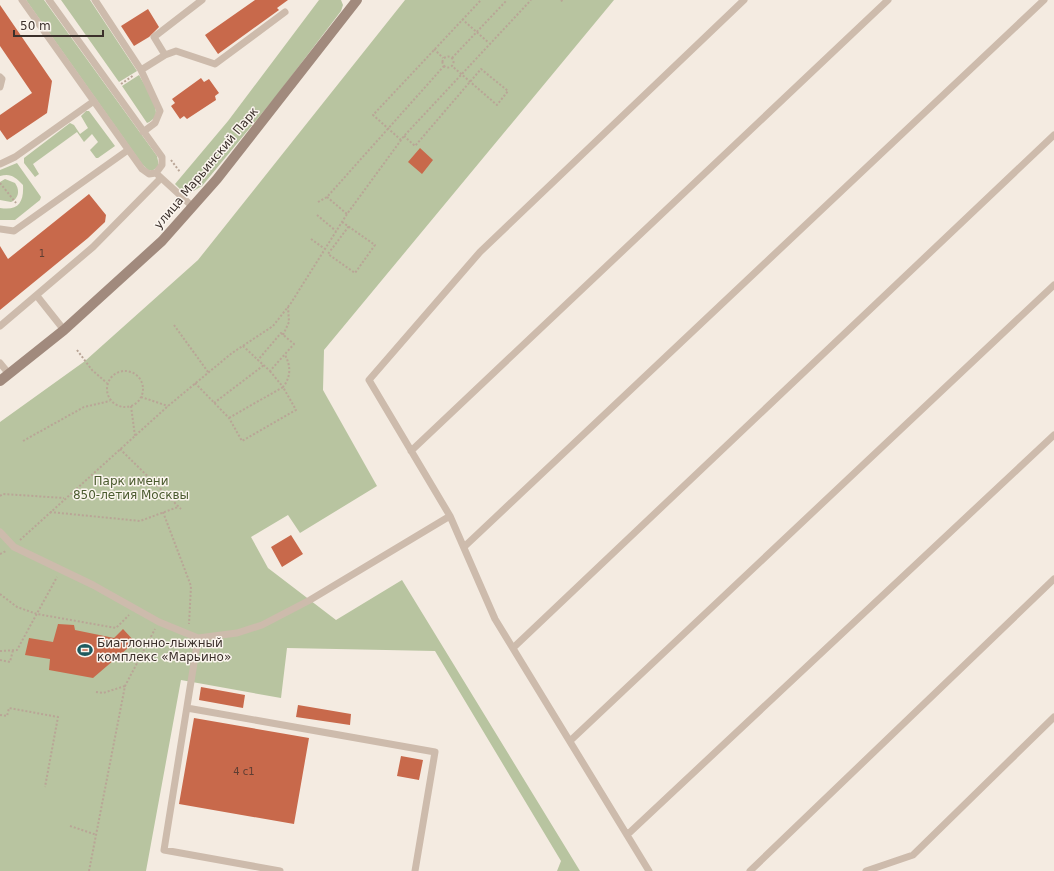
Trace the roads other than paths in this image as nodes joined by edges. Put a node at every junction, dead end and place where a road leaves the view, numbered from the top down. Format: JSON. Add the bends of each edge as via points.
{"nodes":[{"id":1,"x":22,"y":0,"type":"edge"},
{"id":2,"x":49,"y":0,"type":"edge"},
{"id":3,"x":95,"y":0,"type":"edge"},
{"id":4,"x":202,"y":0,"type":"edge"},
{"id":5,"x":356,"y":0,"type":"edge"},
{"id":6,"x":744,"y":0,"type":"edge"},
{"id":7,"x":888,"y":0,"type":"edge"},
{"id":8,"x":1044,"y":0,"type":"edge"},
{"id":9,"x":285,"y":12,"type":"dead end"},
{"id":10,"x":165,"y":55,"type":"junction"},
{"id":11,"x":142,"y":70,"type":"junction"},
{"id":12,"x":0,"y":77,"type":"edge"},
{"id":13,"x":0,"y":87,"type":"edge"},
{"id":14,"x":94,"y":101,"type":"junction"},
{"id":15,"x":143,"y":132,"type":"junction"},
{"id":16,"x":1054,"y":135,"type":"edge"},
{"id":17,"x":128,"y":150,"type":"junction"},
{"id":18,"x":0,"y":164,"type":"edge"},
{"id":19,"x":159,"y":175,"type":"junction"},
{"id":20,"x":193,"y":207,"type":"junction"},
{"id":21,"x":0,"y":229,"type":"edge"},
{"id":22,"x":1054,"y":285,"type":"edge"},
{"id":23,"x":37,"y":296,"type":"junction"},
{"id":24,"x":0,"y":326,"type":"edge"},
{"id":25,"x":64,"y":330,"type":"junction"},
{"id":26,"x":0,"y":363,"type":"edge"},
{"id":27,"x":9,"y":374,"type":"junction"},
{"id":28,"x":0,"y":380,"type":"edge"},
{"id":29,"x":1054,"y":435,"type":"edge"},
{"id":30,"x":411,"y":451,"type":"junction"},
{"id":31,"x":450,"y":516,"type":"junction"},
{"id":32,"x":0,"y":532,"type":"edge"},
{"id":33,"x":464,"y":547,"type":"junction"},
{"id":34,"x":1054,"y":579,"type":"edge"},
{"id":35,"x":198,"y":638,"type":"junction"},
{"id":36,"x":513,"y":648,"type":"junction"},
{"id":37,"x":187,"y":708,"type":"junction"},
{"id":38,"x":1054,"y":717,"type":"edge"},
{"id":39,"x":570,"y":741,"type":"junction"},
{"id":40,"x":627,"y":836,"type":"junction"},
{"id":41,"x":280,"y":871,"type":"edge"},
{"id":42,"x":414,"y":871,"type":"edge"},
{"id":43,"x":649,"y":871,"type":"edge"},
{"id":44,"x":750,"y":871,"type":"edge"},
{"id":45,"x":866,"y":871,"type":"edge"}],
"edges":[{"from":1,"to":14,"type":"lane"},
{"from":2,"to":15,"type":"lane"},
{"from":3,"to":11,"type":"lane"},
{"from":4,"to":10,"type":"lane","via":[[154,37]]},
{"from":5,"to":20,"type":"main road","name":"улица Марьинский Парк"},
{"from":6,"to":30,"type":"lane","via":[[480,252],[369,380]]},
{"from":7,"to":30,"type":"lane"},
{"from":8,"to":33,"type":"lane"},
{"from":9,"to":10,"type":"lane","via":[[214,64],[176,51]]},
{"from":10,"to":11,"type":"lane"},
{"from":11,"to":15,"type":"lane","via":[[160,111],[155,123]]},
{"from":12,"to":13,"type":"lane"},
{"from":14,"to":17,"type":"lane"},
{"from":14,"to":18,"type":"lane","via":[[16,157]]},
{"from":15,"to":19,"type":"lane","via":[[162,157]]},
{"from":16,"to":36,"type":"lane"},
{"from":17,"to":19,"type":"lane","via":[[142,169],[149,174]]},
{"from":17,"to":21,"type":"lane","via":[[14,231]]},
{"from":19,"to":20,"type":"lane"},
{"from":19,"to":23,"type":"lane","via":[[93,246]]},
{"from":20,"to":25,"type":"main road","name":"улица Марьинский Парк","via":[[131,271]]},
{"from":22,"to":39,"type":"lane"},
{"from":23,"to":24,"type":"lane"},
{"from":23,"to":25,"type":"lane"},
{"from":25,"to":27,"type":"main road","name":"улица Марьинский Парк"},
{"from":26,"to":27,"type":"lane"},
{"from":27,"to":28,"type":"main road","name":"улица Марьинский Парк"},
{"from":29,"to":40,"type":"lane"},
{"from":30,"to":31,"type":"lane"},
{"from":31,"to":33,"type":"lane"},
{"from":31,"to":35,"type":"lane","via":[[310,600],[262,625],[237,633]]},
{"from":32,"to":35,"type":"lane","via":[[14,547],[93,585],[159,622]]},
{"from":33,"to":36,"type":"lane","via":[[495,619]]},
{"from":34,"to":44,"type":"lane"},
{"from":35,"to":37,"type":"lane"},
{"from":36,"to":39,"type":"lane"},
{"from":37,"to":41,"type":"lane","via":[[164,850]]},
{"from":37,"to":42,"type":"lane","via":[[435,752]]},
{"from":38,"to":45,"type":"lane","via":[[913,855]]},
{"from":39,"to":40,"type":"lane"},
{"from":40,"to":43,"type":"lane"}]}
